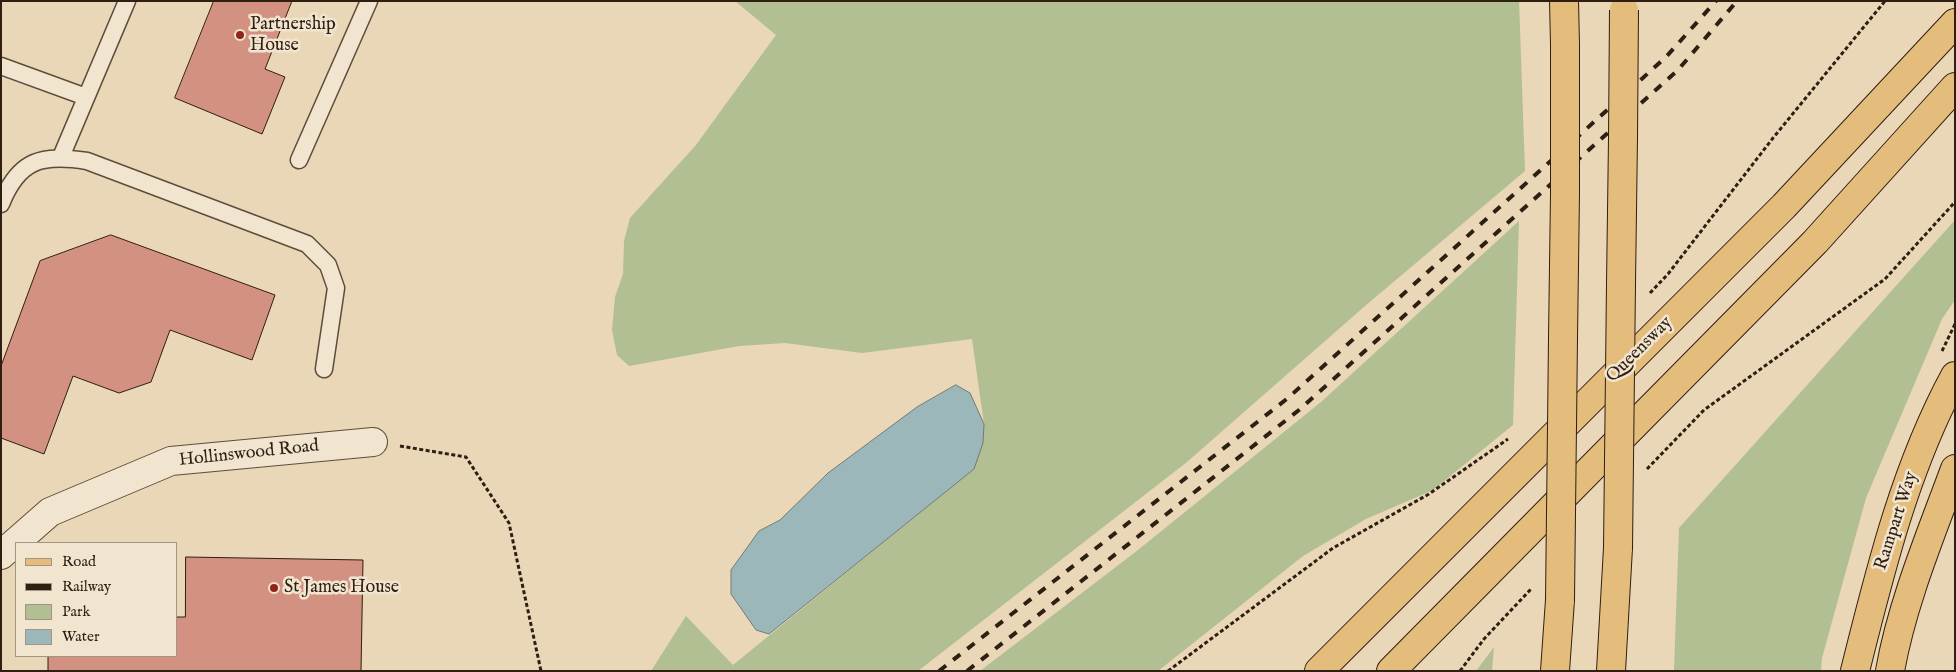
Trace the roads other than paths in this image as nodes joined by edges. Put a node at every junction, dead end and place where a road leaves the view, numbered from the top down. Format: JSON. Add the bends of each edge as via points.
{"nodes":[{"id":1,"x":127,"y":1,"type":"edge"},
{"id":2,"x":369,"y":1,"type":"edge"},
{"id":3,"x":1564,"y":1,"type":"edge"},
{"id":4,"x":1624,"y":6,"type":"edge"},
{"id":5,"x":1955,"y":23,"type":"edge"},
{"id":6,"x":1,"y":66,"type":"edge"},
{"id":7,"x":1955,"y":87,"type":"edge"},
{"id":8,"x":86,"y":97,"type":"junction"},
{"id":9,"x":61,"y":157,"type":"junction"},
{"id":10,"x":299,"y":160,"type":"dead end"},
{"id":11,"x":1,"y":204,"type":"edge"},
{"id":12,"x":324,"y":369,"type":"dead end"},
{"id":13,"x":1955,"y":376,"type":"edge"},
{"id":14,"x":373,"y":442,"type":"road end"},
{"id":15,"x":1955,"y":469,"type":"edge"},
{"id":16,"x":16,"y":542,"type":"edge"},
{"id":17,"x":15,"y":543,"type":"edge"},
{"id":18,"x":1,"y":555,"type":"edge"},
{"id":19,"x":1319,"y":671,"type":"edge"},
{"id":20,"x":1391,"y":671,"type":"edge"},
{"id":21,"x":1555,"y":671,"type":"edge"},
{"id":22,"x":1611,"y":671,"type":"edge"},
{"id":23,"x":1855,"y":671,"type":"edge"},
{"id":24,"x":1890,"y":671,"type":"edge"}],
"edges":[{"from":1,"to":8,"type":"lane"},
{"from":2,"to":10,"type":"lane"},
{"from":3,"to":21,"type":"main road","bridge":true,"via":[[1560,600]]},
{"from":4,"to":22,"type":"main road","bridge":true,"via":[[1618,548]]},
{"from":5,"to":19,"type":"main road","name":"Queensway","via":[[1784,206]]},
{"from":6,"to":8,"type":"lane"},
{"from":7,"to":20,"type":"main road","via":[[1808,249]]},
{"from":8,"to":9,"type":"lane"},
{"from":9,"to":11,"type":"lane","via":[[27,164],[9,185]]},
{"from":9,"to":12,"type":"lane","via":[[87,161],[307,244],[328,265],[336,288]]},
{"from":13,"to":23,"type":"main road","name":"Rampart Way","via":[[1911,476],[1881,566]]},
{"from":14,"to":16,"type":"street","name":"Hollinswood Road","via":[[171,461],[50,512]]},
{"from":15,"to":24,"type":"main road","name":"Rampart Way","via":[[1926,548],[1894,648]]},
{"from":17,"to":18,"type":"street","name":"Hollinswood Road"}]}
